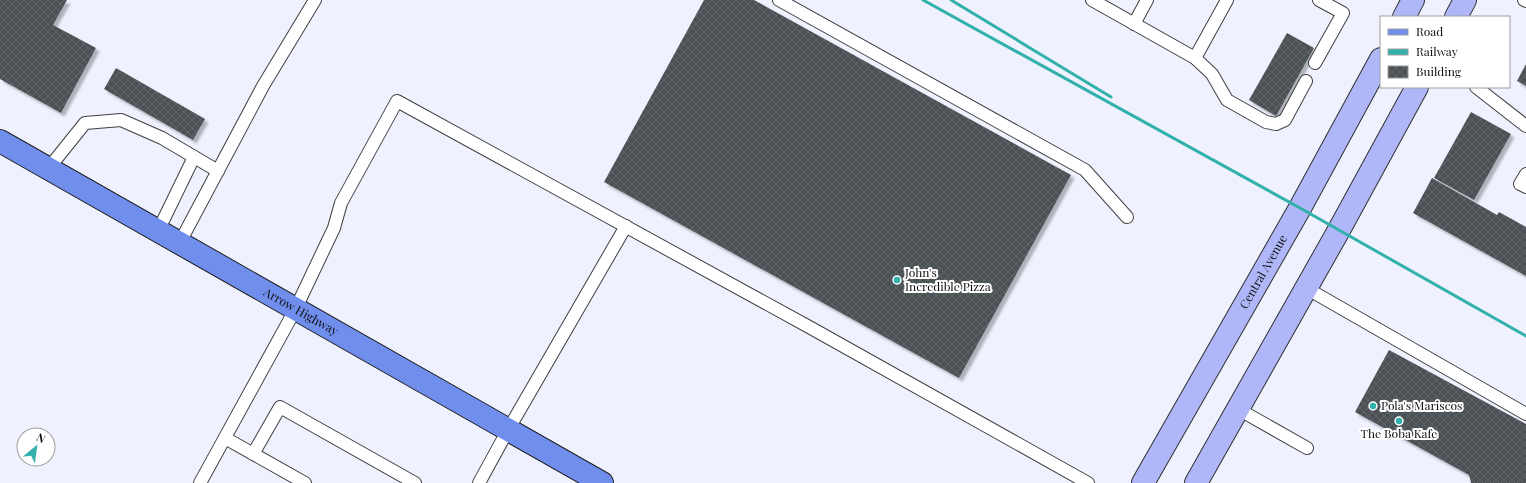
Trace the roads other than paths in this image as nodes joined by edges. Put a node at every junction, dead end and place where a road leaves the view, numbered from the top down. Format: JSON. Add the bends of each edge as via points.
{"nodes":[{"id":1,"x":315,"y":0,"type":"edge"},
{"id":2,"x":779,"y":0,"type":"edge"},
{"id":3,"x":1092,"y":0,"type":"edge"},
{"id":4,"x":1148,"y":0,"type":"edge"},
{"id":5,"x":1227,"y":0,"type":"edge"},
{"id":6,"x":1319,"y":0,"type":"edge"},
{"id":7,"x":1413,"y":0,"type":"edge"},
{"id":8,"x":1465,"y":0,"type":"edge"},
{"id":9,"x":1405,"y":16,"type":"edge"},
{"id":10,"x":1457,"y":16,"type":"edge"},
{"id":11,"x":1134,"y":24,"type":"junction"},
{"id":12,"x":1195,"y":58,"type":"junction"},
{"id":13,"x":1380,"y":61,"type":"edge"},
{"id":14,"x":1316,"y":63,"type":"dead end"},
{"id":15,"x":1306,"y":81,"type":"dead end"},
{"id":16,"x":1416,"y":88,"type":"edge"},
{"id":17,"x":1477,"y":88,"type":"edge"},
{"id":18,"x":1526,"y":126,"type":"edge"},
{"id":19,"x":0,"y":142,"type":"edge"},
{"id":20,"x":194,"y":157,"type":"junction"},
{"id":21,"x":48,"y":169,"type":"junction"},
{"id":22,"x":218,"y":171,"type":"junction"},
{"id":23,"x":1526,"y":174,"type":"edge"},
{"id":24,"x":1526,"y":187,"type":"edge"},
{"id":25,"x":1127,"y":217,"type":"dead end"},
{"id":26,"x":626,"y":226,"type":"junction"},
{"id":27,"x":158,"y":231,"type":"junction"},
{"id":28,"x":179,"y":244,"type":"junction"},
{"id":29,"x":1306,"y":288,"type":"junction"},
{"id":30,"x":295,"y":310,"type":"junction"},
{"id":31,"x":1238,"y":409,"type":"junction"},
{"id":32,"x":1526,"y":414,"type":"edge"},
{"id":33,"x":508,"y":430,"type":"junction"},
{"id":34,"x":225,"y":438,"type":"junction"},
{"id":35,"x":1307,"y":448,"type":"dead end"},
{"id":36,"x":253,"y":454,"type":"junction"},
{"id":37,"x":200,"y":483,"type":"edge"},
{"id":38,"x":305,"y":483,"type":"edge"},
{"id":39,"x":415,"y":483,"type":"edge"},
{"id":40,"x":479,"y":483,"type":"edge"},
{"id":41,"x":602,"y":483,"type":"edge"},
{"id":42,"x":1088,"y":483,"type":"edge"},
{"id":43,"x":1143,"y":483,"type":"edge"},
{"id":44,"x":1196,"y":483,"type":"edge"}],
"edges":[{"from":1,"to":22,"type":"lane","via":[[263,86]]},
{"from":2,"to":25,"type":"lane","via":[[1086,170]]},
{"from":3,"to":11,"type":"lane"},
{"from":4,"to":11,"type":"lane"},
{"from":5,"to":12,"type":"lane"},
{"from":6,"to":14,"type":"lane","via":[[1343,13]]},
{"from":7,"to":9,"type":"main road"},
{"from":8,"to":10,"type":"main road"},
{"from":11,"to":12,"type":"lane"},
{"from":12,"to":15,"type":"lane","via":[[1212,74],[1227,100],[1266,122],[1276,124],[1284,120]]},
{"from":13,"to":43,"type":"main road","name":"Central Avenue","via":[[1300,208]]},
{"from":16,"to":29,"type":"main road"},
{"from":17,"to":18,"type":"lane"},
{"from":19,"to":21,"type":"main road","name":"Arrow Highway"},
{"from":20,"to":21,"type":"lane","via":[[162,138],[122,120],[85,123]]},
{"from":20,"to":22,"type":"lane"},
{"from":20,"to":27,"type":"lane"},
{"from":21,"to":27,"type":"main road","name":"Arrow Highway"},
{"from":22,"to":28,"type":"lane"},
{"from":23,"to":24,"type":"lane","via":[[1520,184]]},
{"from":26,"to":30,"type":"lane","via":[[397,101],[341,203],[334,228]]},
{"from":26,"to":33,"type":"lane"},
{"from":26,"to":42,"type":"lane"},
{"from":27,"to":28,"type":"main road","name":"Arrow Highway"},
{"from":28,"to":30,"type":"main road","name":"Arrow Highway"},
{"from":29,"to":31,"type":"main road"},
{"from":29,"to":32,"type":"lane"},
{"from":30,"to":33,"type":"main road","name":"Arrow Highway"},
{"from":30,"to":34,"type":"lane"},
{"from":31,"to":35,"type":"lane"},
{"from":31,"to":44,"type":"main road"},
{"from":33,"to":40,"type":"lane"},
{"from":33,"to":41,"type":"main road","name":"Arrow Highway"},
{"from":34,"to":36,"type":"lane"},
{"from":34,"to":37,"type":"lane"},
{"from":36,"to":38,"type":"lane"},
{"from":36,"to":39,"type":"lane","via":[[280,406]]}]}
